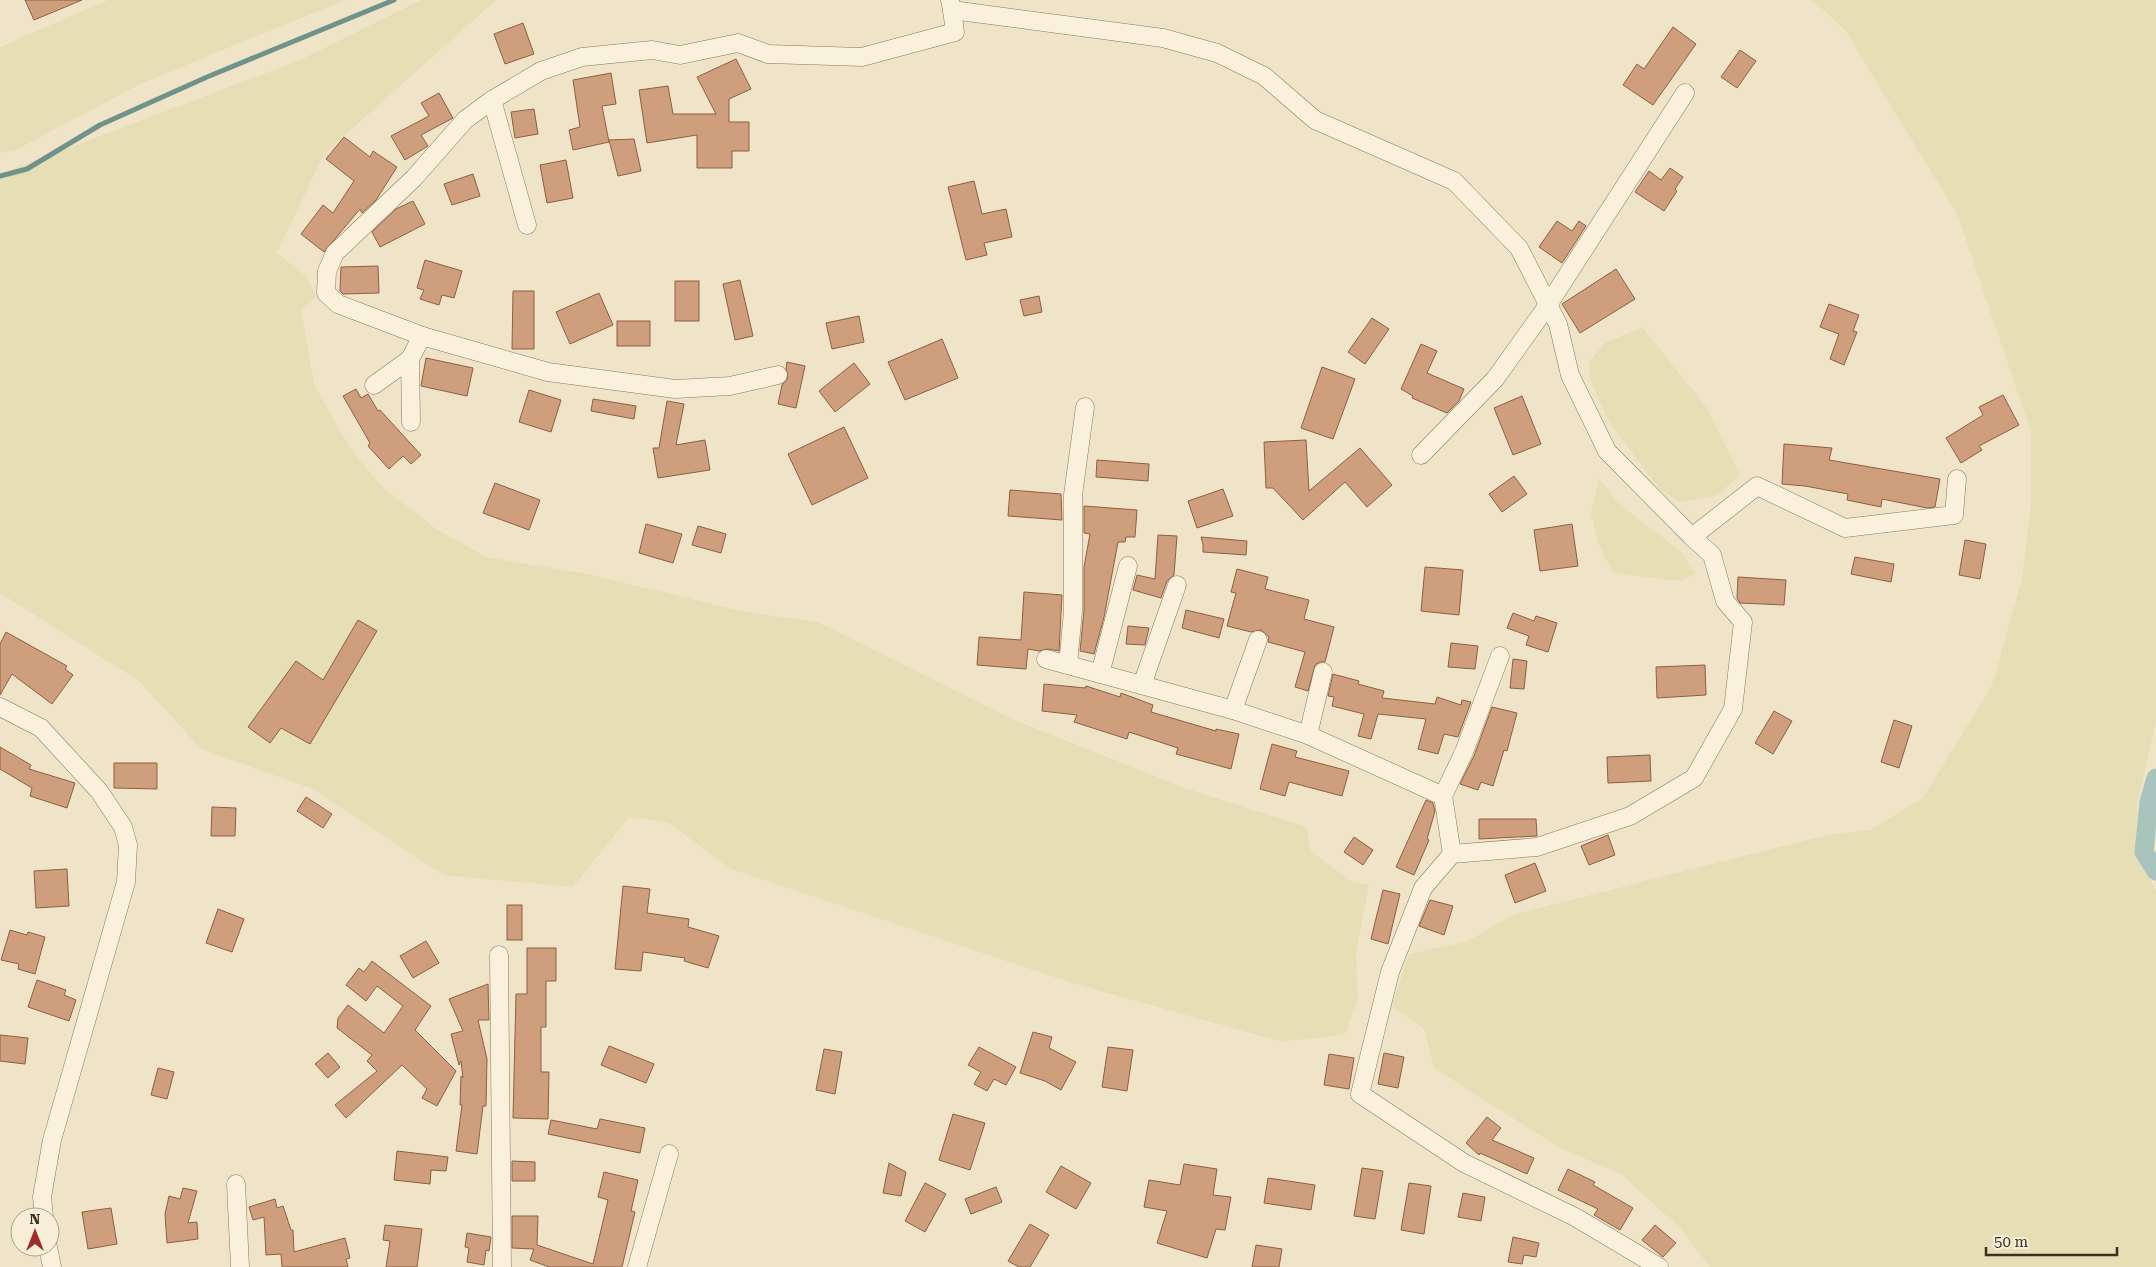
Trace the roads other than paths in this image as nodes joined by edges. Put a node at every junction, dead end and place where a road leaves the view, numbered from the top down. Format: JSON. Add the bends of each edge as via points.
{"nodes":[{"id":1,"x":951,"y":5,"type":"edge"},
{"id":2,"x":1685,"y":93,"type":"dead end"},
{"id":3,"x":492,"y":100,"type":"junction"},
{"id":4,"x":527,"y":225,"type":"dead end"},
{"id":5,"x":1548,"y":305,"type":"junction"},
{"id":6,"x":422,"y":336,"type":"junction"},
{"id":7,"x":410,"y":360,"type":"junction"},
{"id":8,"x":778,"y":375,"type":"dead end"},
{"id":9,"x":374,"y":385,"type":"dead end"},
{"id":10,"x":1085,"y":407,"type":"dead end"},
{"id":11,"x":410,"y":422,"type":"dead end"},
{"id":12,"x":1421,"y":455,"type":"dead end"},
{"id":13,"x":1957,"y":478,"type":"dead end"},
{"id":14,"x":1692,"y":538,"type":"junction"},
{"id":15,"x":1128,"y":566,"type":"dead end"},
{"id":16,"x":1177,"y":585,"type":"dead end"},
{"id":17,"x":1258,"y":640,"type":"dead end"},
{"id":18,"x":1500,"y":656,"type":"dead end"},
{"id":19,"x":1046,"y":659,"type":"dead end"},
{"id":20,"x":1068,"y":665,"type":"junction"},
{"id":21,"x":1323,"y":672,"type":"dead end"},
{"id":22,"x":1100,"y":674,"type":"junction"},
{"id":23,"x":1142,"y":685,"type":"junction"},
{"id":24,"x":0,"y":707,"type":"edge"},
{"id":25,"x":1233,"y":710,"type":"junction"},
{"id":26,"x":1308,"y":735,"type":"junction"},
{"id":27,"x":1443,"y":796,"type":"junction"},
{"id":28,"x":1452,"y":854,"type":"junction"},
{"id":29,"x":499,"y":955,"type":"dead end"},
{"id":30,"x":669,"y":1154,"type":"dead end"},
{"id":31,"x":236,"y":1184,"type":"dead end"},
{"id":32,"x":43,"y":1207,"type":"edge"},
{"id":33,"x":240,"y":1267,"type":"edge"},
{"id":34,"x":502,"y":1267,"type":"edge"},
{"id":35,"x":637,"y":1267,"type":"edge"},
{"id":36,"x":1658,"y":1267,"type":"edge"}],
"edges":[{"from":1,"to":3,"type":"street","via":[[956,32],[862,57],[768,54],[738,42],[680,55],[652,50],[582,57],[541,71]]},
{"from":1,"to":5,"type":"street","via":[[1163,38],[1217,53],[1264,76],[1315,120],[1454,181],[1519,248]]},
{"from":2,"to":5,"type":"street"},
{"from":3,"to":4,"type":"street"},
{"from":3,"to":6,"type":"street","via":[[465,120],[414,178],[335,253],[326,271],[326,293],[338,304]]},
{"from":5,"to":12,"type":"street","via":[[1495,378]]},
{"from":5,"to":14,"type":"street","via":[[1558,324],[1570,374],[1607,451]]},
{"from":6,"to":7,"type":"street"},
{"from":6,"to":8,"type":"street","via":[[548,372],[675,389],[730,386]]},
{"from":7,"to":9,"type":"street"},
{"from":7,"to":11,"type":"street"},
{"from":10,"to":20,"type":"street","via":[[1073,495],[1073,611]]},
{"from":13,"to":14,"type":"street","via":[[1954,515],[1845,528],[1757,486]]},
{"from":14,"to":28,"type":"street","via":[[1712,555],[1725,601],[1743,622],[1732,708],[1694,778],[1630,816],[1537,847]]},
{"from":15,"to":22,"type":"street"},
{"from":16,"to":23,"type":"street"},
{"from":17,"to":25,"type":"street"},
{"from":18,"to":27,"type":"street","via":[[1464,752]]},
{"from":19,"to":20,"type":"street"},
{"from":20,"to":22,"type":"street"},
{"from":21,"to":26,"type":"street"},
{"from":22,"to":23,"type":"street"},
{"from":23,"to":25,"type":"street"},
{"from":24,"to":32,"type":"street","via":[[41,728],[99,791],[123,827],[128,845],[126,882],[52,1140]]},
{"from":25,"to":26,"type":"street"},
{"from":26,"to":27,"type":"street"},
{"from":27,"to":28,"type":"street"},
{"from":28,"to":36,"type":"street","via":[[1423,888],[1390,972],[1360,1094],[1464,1163],[1575,1217]]},
{"from":29,"to":34,"type":"street"},
{"from":30,"to":35,"type":"street"},
{"from":31,"to":33,"type":"street"}]}
